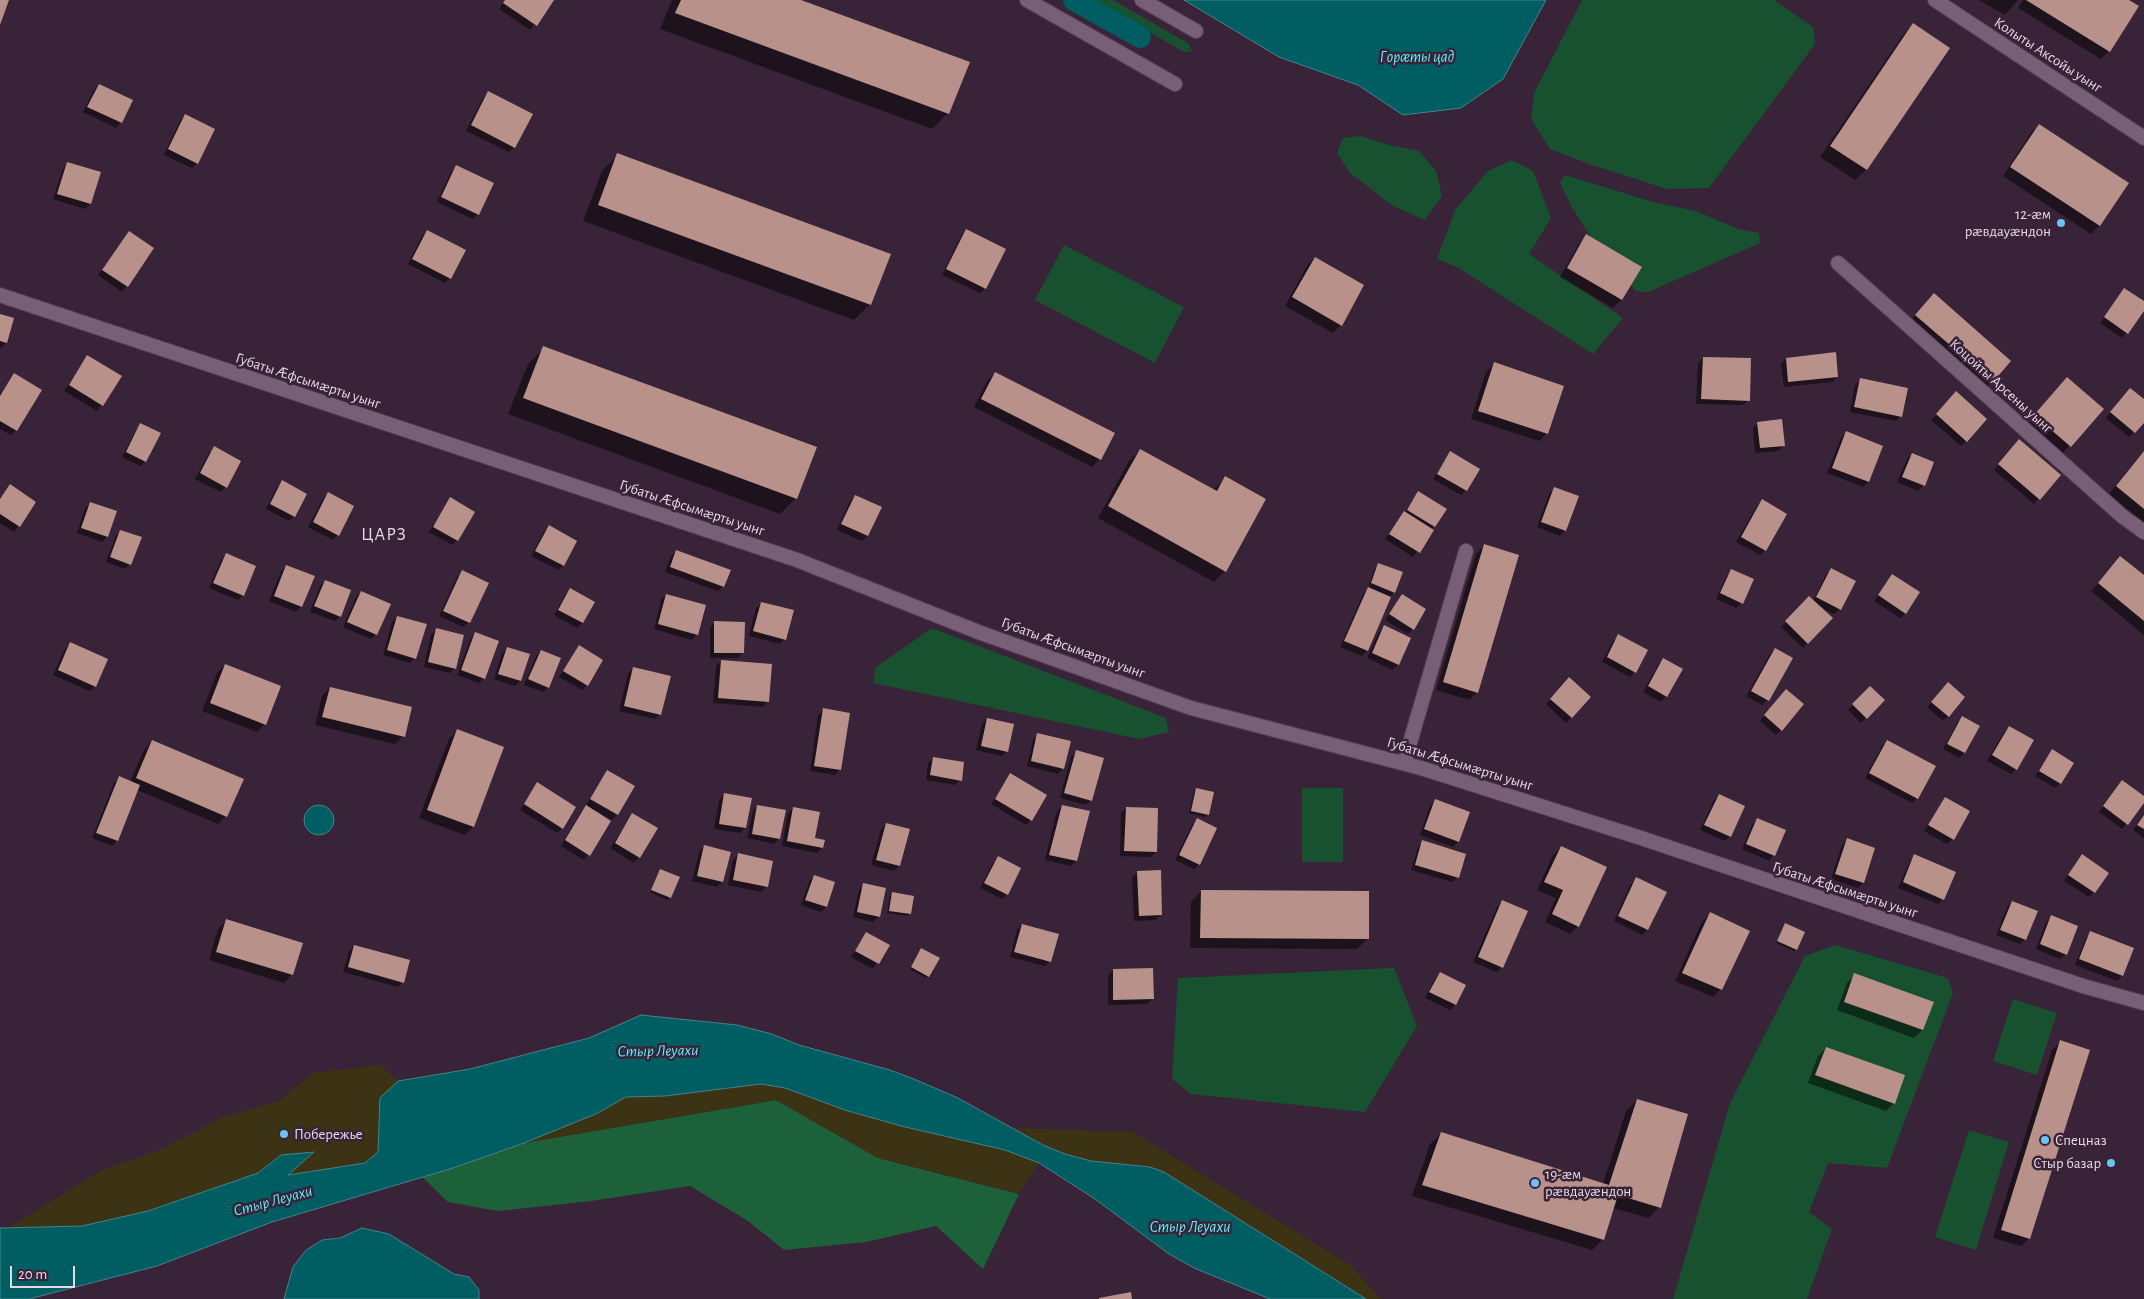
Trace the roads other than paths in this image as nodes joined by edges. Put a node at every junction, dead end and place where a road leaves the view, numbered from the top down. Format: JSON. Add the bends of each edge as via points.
{"nodes":[{"id":1,"x":1027,"y":0,"type":"edge"},
{"id":2,"x":1142,"y":0,"type":"edge"},
{"id":3,"x":1935,"y":0,"type":"edge"},
{"id":4,"x":1196,"y":31,"type":"dead end"},
{"id":5,"x":1175,"y":84,"type":"dead end"},
{"id":6,"x":2144,"y":138,"type":"edge"},
{"id":7,"x":1838,"y":264,"type":"dead end"},
{"id":8,"x":0,"y":295,"type":"edge"},
{"id":9,"x":2144,"y":532,"type":"edge"},
{"id":10,"x":1466,"y":551,"type":"dead end"},
{"id":11,"x":1404,"y":763,"type":"junction"},
{"id":12,"x":2144,"y":1003,"type":"edge"}],
"edges":[{"from":1,"to":5,"type":"street"},
{"from":2,"to":4,"type":"street"},
{"from":3,"to":6,"type":"street","name":"Колыты Аксойы уынг"},
{"from":7,"to":9,"type":"street","name":"Коцойты Арсены уынг"},
{"from":8,"to":11,"type":"street","name":"Губаты Æфсымæрты уынг","via":[[796,560],[980,633],[1191,708]]},
{"from":10,"to":11,"type":"street"},
{"from":11,"to":12,"type":"street","name":"Губаты Æфсымæрты уынг","via":[[1641,838],[2083,986]]}]}
